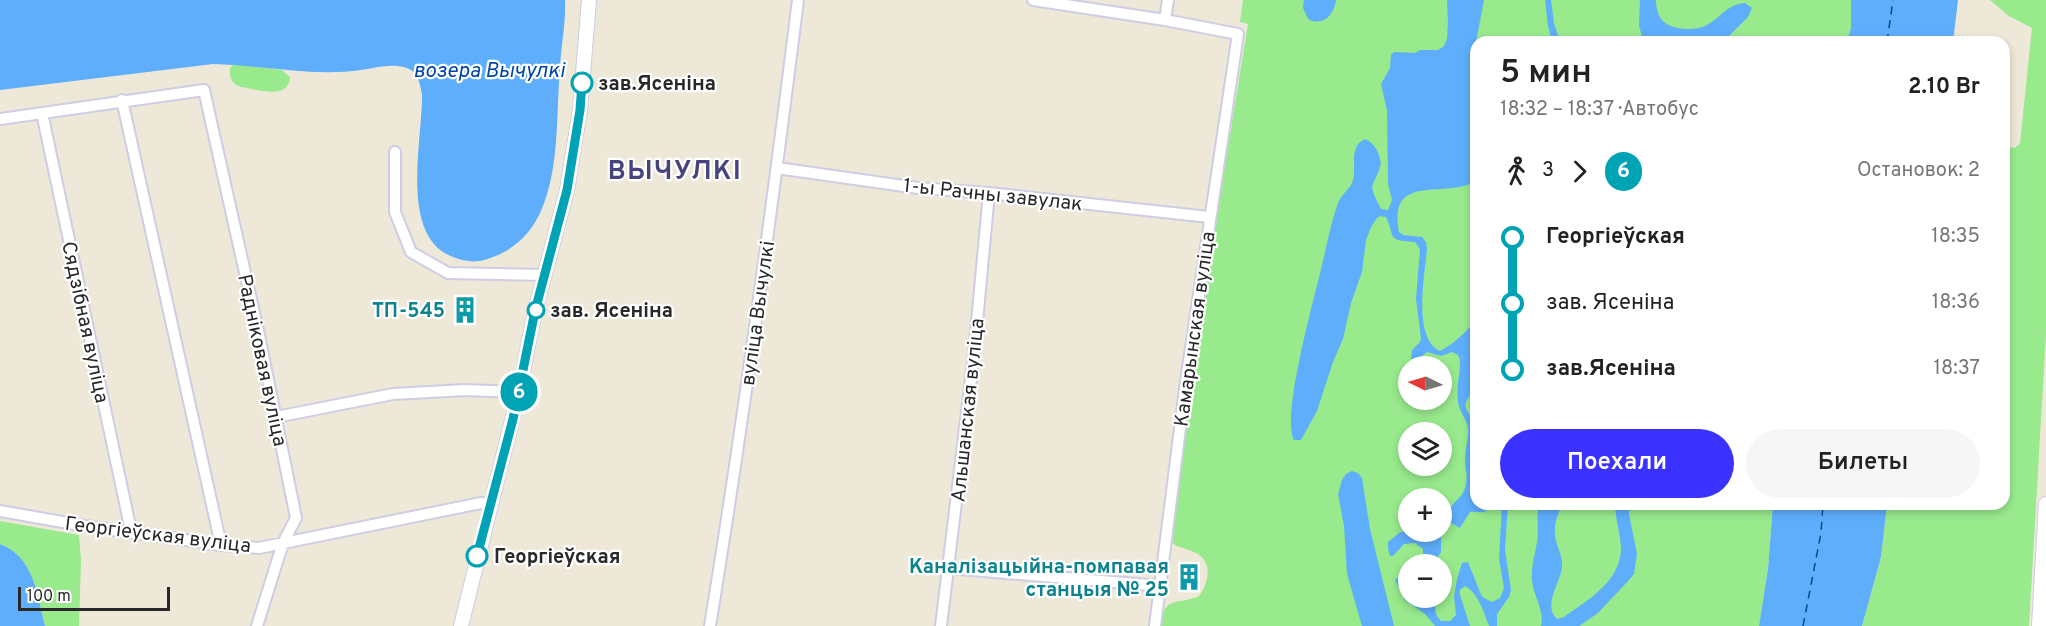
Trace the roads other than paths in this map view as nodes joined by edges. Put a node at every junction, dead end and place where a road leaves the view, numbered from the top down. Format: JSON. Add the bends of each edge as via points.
{"nodes":[{"id":1,"x":589,"y":0,"type":"edge"},
{"id":2,"x":798,"y":0,"type":"edge"},
{"id":3,"x":1032,"y":0,"type":"edge"},
{"id":4,"x":1168,"y":0,"type":"edge"},
{"id":5,"x":1166,"y":20,"type":"junction"},
{"id":6,"x":122,"y":100,"type":"junction"},
{"id":7,"x":42,"y":113,"type":"junction"},
{"id":8,"x":0,"y":119,"type":"edge"},
{"id":9,"x":395,"y":152,"type":"dead end"},
{"id":10,"x":777,"y":168,"type":"junction"},
{"id":11,"x":989,"y":193,"type":"junction"},
{"id":12,"x":1209,"y":217,"type":"junction"},
{"id":13,"x":545,"y":275,"type":"junction"},
{"id":14,"x":519,"y":392,"type":"junction"},
{"id":15,"x":276,"y":417,"type":"junction"},
{"id":16,"x":492,"y":504,"type":"junction"},
{"id":17,"x":2046,"y":504,"type":"edge"},
{"id":18,"x":0,"y":510,"type":"edge"},
{"id":19,"x":131,"y":531,"type":"junction"},
{"id":20,"x":284,"y":543,"type":"junction"},
{"id":21,"x":221,"y":544,"type":"junction"},
{"id":22,"x":949,"y":568,"type":"junction"},
{"id":23,"x":1160,"y":586,"type":"junction"},
{"id":24,"x":257,"y":626,"type":"edge"},
{"id":25,"x":461,"y":626,"type":"edge"},
{"id":26,"x":710,"y":626,"type":"edge"},
{"id":27,"x":942,"y":626,"type":"edge"},
{"id":28,"x":1155,"y":626,"type":"edge"},
{"id":29,"x":2039,"y":626,"type":"edge"}],
"edges":[{"from":1,"to":13,"type":"street","via":[[578,122],[567,190]]},
{"from":2,"to":10,"type":"street","name":"вуліца Вычулкі"},
{"from":3,"to":5,"type":"street"},
{"from":4,"to":5,"type":"street"},
{"from":5,"to":12,"type":"street","name":"Камарынская вуліца","via":[[1238,34]]},
{"from":6,"to":7,"type":"street"},
{"from":6,"to":15,"type":"street","name":"Радніковая вуліца","via":[[204,90]]},
{"from":6,"to":21,"type":"street"},
{"from":7,"to":8,"type":"street"},
{"from":7,"to":19,"type":"street","name":"Сядзібная вуліца"},
{"from":9,"to":13,"type":"street","via":[[395,212],[411,252],[448,273]]},
{"from":10,"to":11,"type":"street","name":"1-ы Рачны завулак","via":[[918,188]]},
{"from":10,"to":26,"type":"street","name":"вуліца Вычулкі"},
{"from":11,"to":12,"type":"street","name":"1-ы Рачны завулак"},
{"from":11,"to":22,"type":"street","name":"Альшанская вуліца"},
{"from":12,"to":23,"type":"street","name":"Камарынская вуліца"},
{"from":13,"to":14,"type":"street"},
{"from":14,"to":15,"type":"street","via":[[393,394]]},
{"from":14,"to":16,"type":"street"},
{"from":15,"to":20,"type":"street","name":"Радніковая вуліца","via":[[296,518]]},
{"from":16,"to":20,"type":"street","name":"Георгіеўская вуліца","via":[[481,503]]},
{"from":16,"to":25,"type":"street"},
{"from":17,"to":29,"type":"street"},
{"from":18,"to":19,"type":"street","name":"Георгіеўская вуліца"},
{"from":19,"to":21,"type":"street","name":"Георгіеўская вуліца"},
{"from":20,"to":21,"type":"street","name":"Георгіеўская вуліца","via":[[259,548]]},
{"from":20,"to":24,"type":"street","name":"Радніковая вуліца"},
{"from":22,"to":23,"type":"street"},
{"from":22,"to":27,"type":"street","name":"Альшанская вуліца"},
{"from":23,"to":28,"type":"street","name":"Камарынская вуліца"}]}
